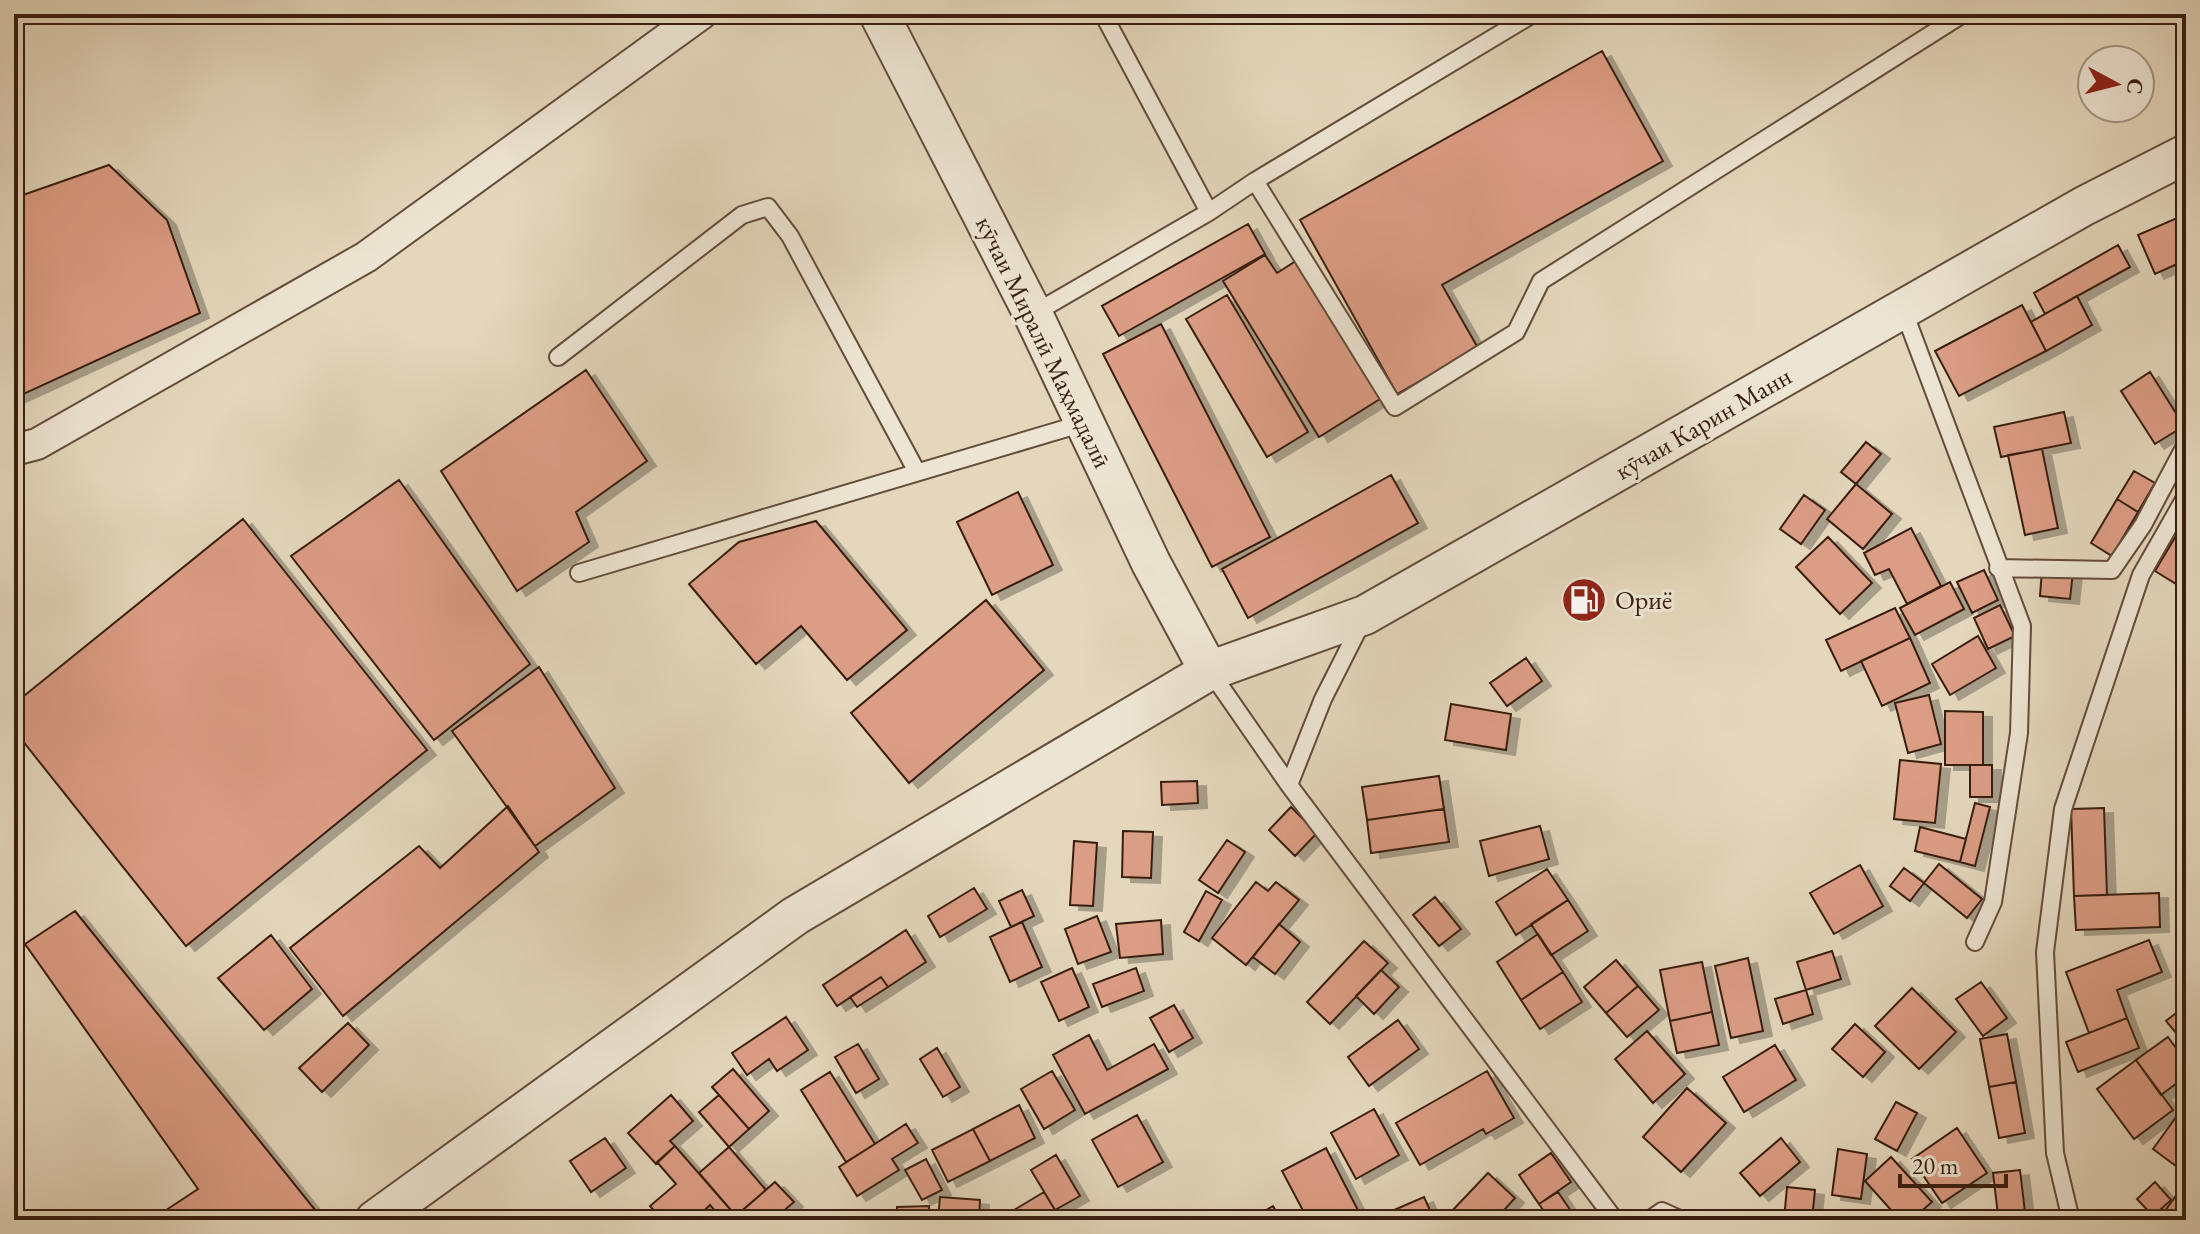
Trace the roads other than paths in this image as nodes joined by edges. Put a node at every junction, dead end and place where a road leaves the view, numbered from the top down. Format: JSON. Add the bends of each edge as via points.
{"nodes":[{"id":1,"x":701,"y":14,"type":"edge"},
{"id":2,"x":879,"y":14,"type":"edge"},
{"id":3,"x":1103,"y":14,"type":"edge"},
{"id":4,"x":1533,"y":14,"type":"edge"},
{"id":5,"x":1963,"y":14,"type":"edge"},
{"id":6,"x":2186,"y":154,"type":"edge"},
{"id":7,"x":1255,"y":181,"type":"junction"},
{"id":8,"x":1209,"y":212,"type":"junction"},
{"id":9,"x":1903,"y":309,"type":"junction"},
{"id":10,"x":1033,"y":314,"type":"junction"},
{"id":11,"x":558,"y":357,"type":"dead end"},
{"id":12,"x":1084,"y":423,"type":"junction"},
{"id":13,"x":2186,"y":444,"type":"edge"},
{"id":14,"x":14,"y":450,"type":"edge"},
{"id":15,"x":917,"y":472,"type":"junction"},
{"id":16,"x":2186,"y":496,"type":"edge"},
{"id":17,"x":1998,"y":568,"type":"junction"},
{"id":18,"x":579,"y":573,"type":"dead end"},
{"id":19,"x":1365,"y":615,"type":"junction"},
{"id":20,"x":1209,"y":671,"type":"junction"},
{"id":21,"x":1289,"y":785,"type":"junction"},
{"id":22,"x":1975,"y":942,"type":"dead end"},
{"id":23,"x":375,"y":1220,"type":"edge"},
{"id":24,"x":1615,"y":1220,"type":"edge"},
{"id":25,"x":1649,"y":1220,"type":"edge"},
{"id":26,"x":1682,"y":1220,"type":"edge"},
{"id":27,"x":2071,"y":1220,"type":"edge"}],
"edges":[{"from":1,"to":14,"type":"street","via":[[366,257],[37,444]]},
{"from":2,"to":10,"type":"street","name":"кӯчаи Миралӣ Маҳмадалӣ"},
{"from":3,"to":8,"type":"lane"},
{"from":4,"to":7,"type":"lane"},
{"from":5,"to":7,"type":"lane","via":[[1541,281],[1516,332],[1395,407]]},
{"from":6,"to":9,"type":"street","name":"кӯчаи Карин Манн"},
{"from":7,"to":8,"type":"lane"},
{"from":8,"to":10,"type":"lane"},
{"from":9,"to":17,"type":"lane"},
{"from":9,"to":19,"type":"street","name":"кӯчаи Карин Манн"},
{"from":10,"to":12,"type":"street","name":"кӯчаи Миралӣ Маҳмадалӣ"},
{"from":11,"to":15,"type":"lane","via":[[742,215],[768,207],[790,236]]},
{"from":12,"to":15,"type":"lane"},
{"from":12,"to":20,"type":"street","name":"кӯчаи Миралӣ Маҳмадалӣ"},
{"from":13,"to":17,"type":"lane","via":[[2112,570]]},
{"from":15,"to":18,"type":"lane"},
{"from":16,"to":27,"type":"lane","via":[[2141,575],[2063,809],[2045,952],[2055,1153]]},
{"from":17,"to":22,"type":"lane","via":[[2022,626],[2019,733],[1993,902]]},
{"from":19,"to":20,"type":"street","name":"кӯчаи Карин Манн"},
{"from":19,"to":21,"type":"lane","via":[[1323,699]]},
{"from":20,"to":21,"type":"lane"},
{"from":20,"to":23,"type":"street","name":"кӯчаи Карин Манн","via":[[795,916]]},
{"from":21,"to":24,"type":"lane"},
{"from":25,"to":26,"type":"lane","via":[[1662,1211]]}]}
